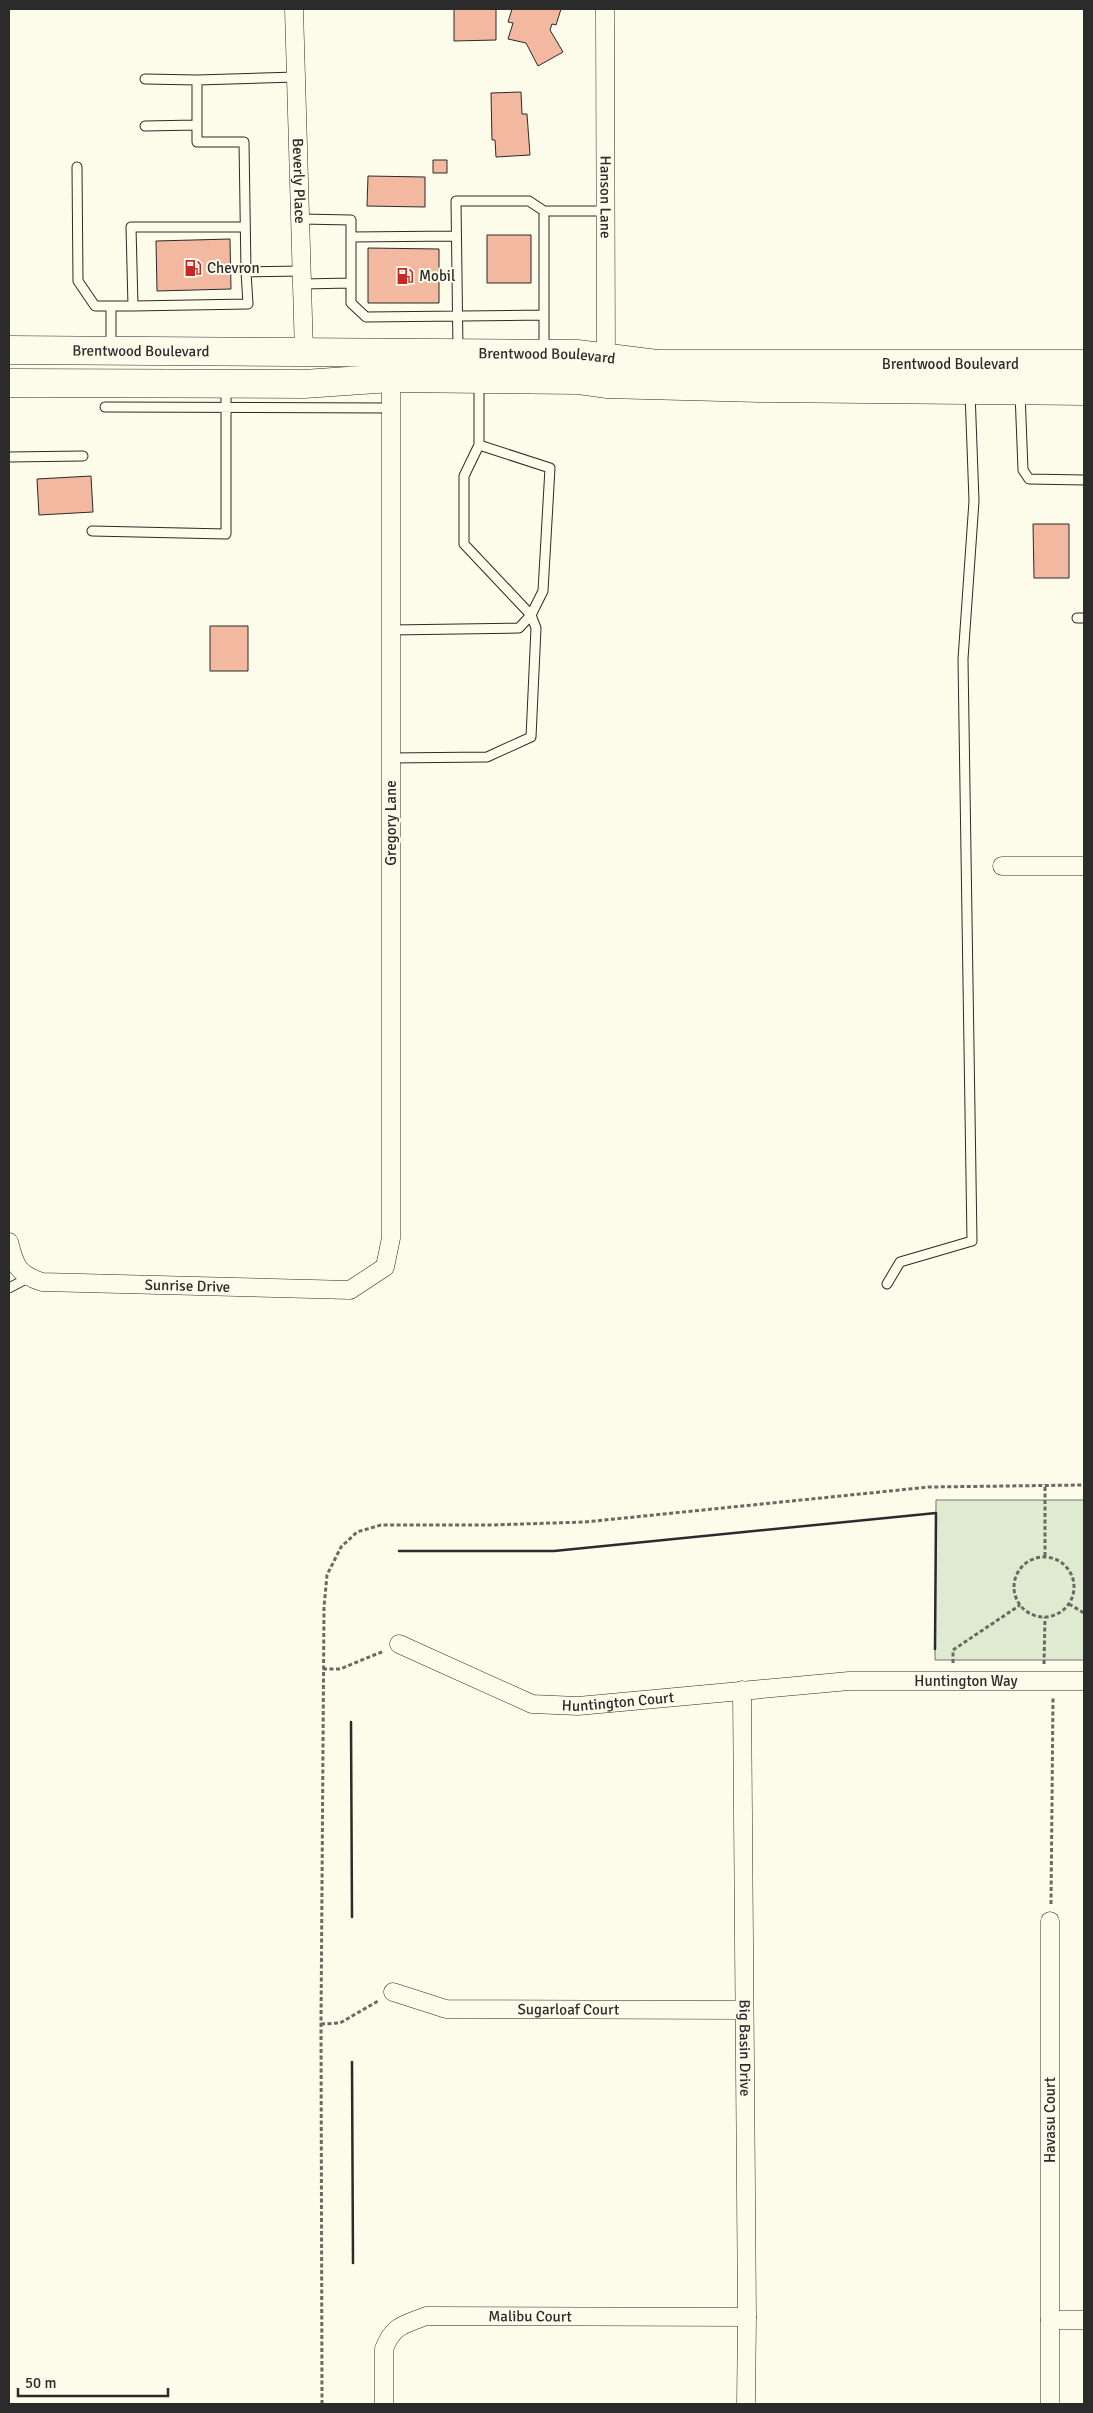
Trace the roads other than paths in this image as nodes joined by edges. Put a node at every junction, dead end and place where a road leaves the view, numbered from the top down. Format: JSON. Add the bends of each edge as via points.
{"nodes":[{"id":1,"x":294,"y":9,"type":"edge"},
{"id":2,"x":605,"y":9,"type":"edge"},
{"id":3,"x":296,"y":77,"type":"junction"},
{"id":4,"x":145,"y":79,"type":"dead end"},
{"id":5,"x":197,"y":80,"type":"junction"},
{"id":6,"x":197,"y":125,"type":"junction"},
{"id":7,"x":145,"y":126,"type":"dead end"},
{"id":8,"x":77,"y":168,"type":"dead end"},
{"id":9,"x":544,"y":211,"type":"junction"},
{"id":10,"x":606,"y":211,"type":"junction"},
{"id":11,"x":301,"y":219,"type":"junction"},
{"id":12,"x":246,"y":227,"type":"junction"},
{"id":13,"x":456,"y":236,"type":"junction"},
{"id":14,"x":351,"y":237,"type":"junction"},
{"id":15,"x":246,"y":272,"type":"junction"},
{"id":16,"x":302,"y":278,"type":"junction"},
{"id":17,"x":351,"y":283,"type":"junction"},
{"id":18,"x":111,"y":306,"type":"junction"},
{"id":19,"x":133,"y":306,"type":"junction"},
{"id":20,"x":544,"y":315,"type":"junction"},
{"id":21,"x":458,"y":316,"type":"junction"},
{"id":22,"x":9,"y":350,"type":"edge"},
{"id":23,"x":112,"y":351,"type":"junction"},
{"id":24,"x":304,"y":353,"type":"junction"},
{"id":25,"x":458,"y":353,"type":"junction"},
{"id":26,"x":544,"y":354,"type":"junction"},
{"id":27,"x":1084,"y":364,"type":"edge"},
{"id":28,"x":606,"y":371,"type":"junction"},
{"id":29,"x":9,"y":375,"type":"edge"},
{"id":30,"x":391,"y":378,"type":"junction"},
{"id":31,"x":479,"y":380,"type":"junction"},
{"id":32,"x":9,"y":383,"type":"edge"},
{"id":33,"x":970,"y":390,"type":"junction"},
{"id":34,"x":1020,"y":390,"type":"junction"},
{"id":35,"x":1084,"y":391,"type":"edge"},
{"id":36,"x":226,"y":395,"type":"junction"},
{"id":37,"x":105,"y":407,"type":"dead end"},
{"id":38,"x":391,"y":408,"type":"junction"},
{"id":39,"x":479,"y":445,"type":"junction"},
{"id":40,"x":83,"y":456,"type":"dead end"},
{"id":41,"x":9,"y":457,"type":"edge"},
{"id":42,"x":1084,"y":480,"type":"edge"},
{"id":43,"x":92,"y":530,"type":"dead end"},
{"id":44,"x":532,"y":615,"type":"junction"},
{"id":45,"x":391,"y":630,"type":"junction"},
{"id":46,"x":391,"y":758,"type":"junction"},
{"id":47,"x":1002,"y":866,"type":"dead end"},
{"id":48,"x":1084,"y":866,"type":"edge"},
{"id":49,"x":9,"y":1242,"type":"edge"},
{"id":50,"x":384,"y":1267,"type":"joint"},
{"id":51,"x":28,"y":1278,"type":"junction"},
{"id":52,"x":887,"y":1284,"type":"dead end"},
{"id":53,"x":9,"y":1288,"type":"edge"},
{"id":54,"x":400,"y":1644,"type":"road end"},
{"id":55,"x":849,"y":1681,"type":"joint"},
{"id":56,"x":1084,"y":1681,"type":"edge"},
{"id":57,"x":742,"y":1690,"type":"junction"},
{"id":58,"x":1050,"y":1921,"type":"road end"},
{"id":59,"x":393,"y":1992,"type":"road end"},
{"id":60,"x":744,"y":2010,"type":"junction"},
{"id":61,"x":747,"y":2317,"type":"junction"},
{"id":62,"x":1050,"y":2320,"type":"junction"},
{"id":63,"x":1084,"y":2320,"type":"edge"},
{"id":64,"x":384,"y":2404,"type":"edge"},
{"id":65,"x":746,"y":2404,"type":"edge"},
{"id":66,"x":1050,"y":2404,"type":"edge"}],
"edges":[{"from":1,"to":3,"type":"street","name":"Beverly Place"},
{"from":2,"to":10,"type":"street","name":"Hanson Lane"},
{"from":3,"to":5,"type":"lane"},
{"from":3,"to":11,"type":"street","name":"Beverly Place"},
{"from":4,"to":5,"type":"lane"},
{"from":5,"to":6,"type":"lane"},
{"from":6,"to":7,"type":"lane"},
{"from":6,"to":12,"type":"lane","via":[[197,142],[244,142]]},
{"from":8,"to":18,"type":"lane","via":[[78,281],[95,306]]},
{"from":9,"to":10,"type":"lane"},
{"from":9,"to":13,"type":"lane","via":[[529,201],[456,201]]},
{"from":9,"to":20,"type":"lane"},
{"from":10,"to":28,"type":"street","name":"Hanson Lane"},
{"from":11,"to":14,"type":"lane","via":[[351,220]]},
{"from":11,"to":16,"type":"street","name":"Beverly Place"},
{"from":12,"to":15,"type":"lane"},
{"from":12,"to":19,"type":"lane","via":[[131,227]]},
{"from":13,"to":14,"type":"lane"},
{"from":13,"to":21,"type":"lane"},
{"from":14,"to":17,"type":"lane"},
{"from":15,"to":16,"type":"lane"},
{"from":15,"to":19,"type":"lane","via":[[248,304]]},
{"from":16,"to":17,"type":"lane"},
{"from":16,"to":24,"type":"street","name":"Beverly Place"},
{"from":17,"to":21,"type":"lane","via":[[351,303],[366,317]]},
{"from":18,"to":19,"type":"lane"},
{"from":18,"to":23,"type":"lane"},
{"from":20,"to":21,"type":"lane"},
{"from":20,"to":26,"type":"lane"},
{"from":21,"to":25,"type":"lane"},
{"from":22,"to":23,"type":"main road","name":"Brentwood Boulevard"},
{"from":22,"to":29,"type":"street"},
{"from":23,"to":24,"type":"main road","name":"Brentwood Boulevard"},
{"from":24,"to":25,"type":"main road","name":"Brentwood Boulevard"},
{"from":25,"to":26,"type":"main road","name":"Brentwood Boulevard"},
{"from":26,"to":28,"type":"main road","name":"Brentwood Boulevard","via":[[577,354]]},
{"from":27,"to":28,"type":"main road","name":"Brentwood Boulevard","via":[[657,364]]},
{"from":28,"to":31,"type":"main road","name":"Brentwood Boulevard","via":[[577,380]]},
{"from":28,"to":33,"type":"main road","name":"Brentwood Boulevard"},
{"from":30,"to":31,"type":"main road","name":"Brentwood Boulevard"},
{"from":30,"to":36,"type":"main road","name":"Brentwood Boulevard","via":[[304,384]]},
{"from":30,"to":38,"type":"street","name":"Gregory Lane"},
{"from":31,"to":39,"type":"lane"},
{"from":32,"to":36,"type":"main road","name":"Brentwood Boulevard"},
{"from":33,"to":34,"type":"main road","name":"Brentwood Boulevard"},
{"from":33,"to":52,"type":"lane","via":[[974,501],[964,659],[972,1241],[900,1262]]},
{"from":34,"to":35,"type":"main road","name":"Brentwood Boulevard"},
{"from":34,"to":42,"type":"lane","via":[[1022,470],[1029,478]]},
{"from":36,"to":37,"type":"lane"},
{"from":36,"to":38,"type":"lane"},
{"from":36,"to":43,"type":"lane","via":[[226,534]]},
{"from":38,"to":45,"type":"street","name":"Gregory Lane"},
{"from":39,"to":44,"type":"lane","via":[[464,476],[464,544]]},
{"from":39,"to":44,"type":"lane","via":[[550,468],[544,592]]},
{"from":40,"to":41,"type":"lane"},
{"from":44,"to":45,"type":"lane","via":[[518,628]]},
{"from":44,"to":46,"type":"lane","via":[[536,628],[531,736],[487,757]]},
{"from":45,"to":46,"type":"street","name":"Gregory Lane"},
{"from":46,"to":50,"type":"street","name":"Gregory Lane","via":[[391,1238]]},
{"from":47,"to":48,"type":"street"},
{"from":49,"to":51,"type":"street","via":[[15,1265]]},
{"from":50,"to":51,"type":"street","name":"Sunrise Drive","via":[[350,1290],[42,1282]]},
{"from":51,"to":53,"type":"lane"},
{"from":54,"to":57,"type":"street","name":"Huntington Court","via":[[532,1704],[578,1706]]},
{"from":55,"to":56,"type":"street","name":"Huntington Way"},
{"from":55,"to":57,"type":"street","name":"Huntington Court"},
{"from":57,"to":60,"type":"street","name":"Big Basin Drive"},
{"from":58,"to":62,"type":"street","name":"Havasu Court"},
{"from":59,"to":60,"type":"street","name":"Sugarloaf Court","via":[[446,2009]]},
{"from":60,"to":61,"type":"street","name":"Big Basin Drive"},
{"from":61,"to":64,"type":"street","name":"Malibu Court","via":[[426,2316],[394,2329],[387,2341],[384,2349]]},
{"from":61,"to":65,"type":"street","name":"Big Basin Drive"},
{"from":62,"to":63,"type":"street"},
{"from":62,"to":66,"type":"street","name":"Havasu Court"}]}
